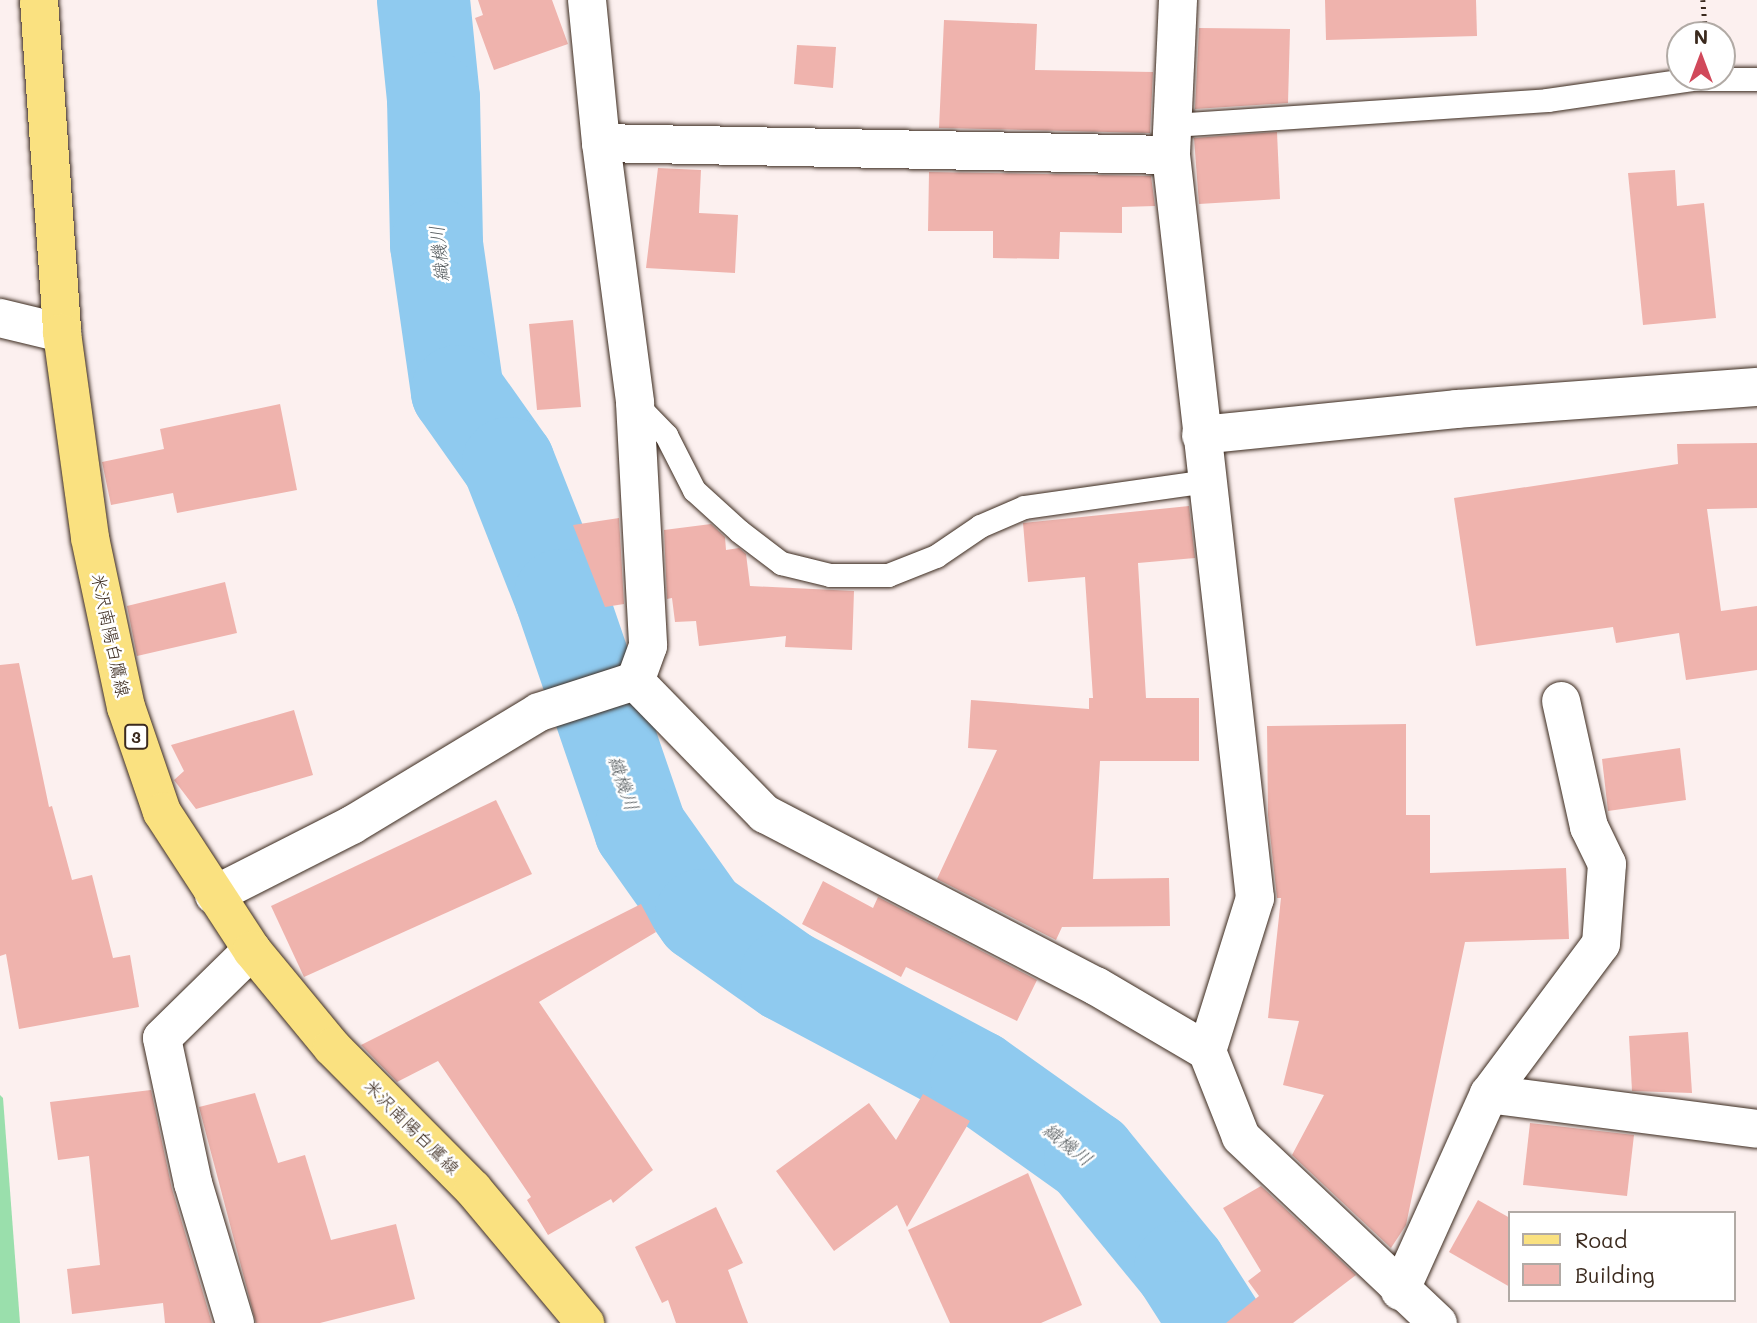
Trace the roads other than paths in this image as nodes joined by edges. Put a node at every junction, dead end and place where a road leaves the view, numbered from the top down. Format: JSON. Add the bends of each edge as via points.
{"nodes":[{"id":1,"x":39,"y":0,"type":"edge"},
{"id":2,"x":587,"y":0,"type":"edge"},
{"id":3,"x":1178,"y":0,"type":"edge"},
{"id":4,"x":1757,"y":79,"type":"edge"},
{"id":5,"x":1172,"y":140,"type":"junction"},
{"id":6,"x":601,"y":143,"type":"junction"},
{"id":7,"x":0,"y":318,"type":"edge"},
{"id":8,"x":62,"y":333,"type":"junction"},
{"id":9,"x":1757,"y":387,"type":"edge"},
{"id":10,"x":635,"y":403,"type":"junction"},
{"id":11,"x":1201,"y":435,"type":"junction"},
{"id":12,"x":1207,"y":481,"type":"junction"},
{"id":13,"x":621,"y":685,"type":"junction"},
{"id":14,"x":1561,"y":701,"type":"dead end"},
{"id":15,"x":214,"y":895,"type":"junction"},
{"id":16,"x":252,"y":950,"type":"junction"},
{"id":17,"x":1207,"y":1051,"type":"junction"},
{"id":18,"x":1489,"y":1094,"type":"junction"},
{"id":19,"x":1757,"y":1129,"type":"edge"},
{"id":20,"x":1400,"y":1291,"type":"junction"},
{"id":21,"x":235,"y":1323,"type":"edge"},
{"id":22,"x":585,"y":1323,"type":"edge"},
{"id":23,"x":1438,"y":1323,"type":"edge"}],
"edges":[{"from":1,"to":8,"type":"main road","name":"米沢南陽白鷹線","number":"3"},
{"from":2,"to":6,"type":"street"},
{"from":3,"to":5,"type":"street"},
{"from":4,"to":5,"type":"lane","via":[[1693,79],[1546,100]]},
{"from":5,"to":6,"type":"street"},
{"from":5,"to":11,"type":"street"},
{"from":6,"to":10,"type":"street"},
{"from":7,"to":8,"type":"street"},
{"from":8,"to":15,"type":"main road","name":"米沢南陽白鷹線","number":"3","via":[[90,538],[126,707],[162,813]]},
{"from":9,"to":11,"type":"street","via":[[1457,409]]},
{"from":10,"to":12,"type":"lane","via":[[666,435],[694,490],[739,531],[781,563],[830,575],[888,575],[936,556],[980,526],[1024,507]]},
{"from":10,"to":13,"type":"street","via":[[648,646]]},
{"from":11,"to":12,"type":"street"},
{"from":12,"to":17,"type":"street","via":[[1255,898]]},
{"from":13,"to":15,"type":"street","via":[[539,712],[352,825]]},
{"from":13,"to":17,"type":"street","via":[[765,814],[1096,986]]},
{"from":14,"to":18,"type":"street","via":[[1589,827],[1607,864],[1601,944]]},
{"from":15,"to":16,"type":"main road","name":"米沢南陽白鷹線","number":"3"},
{"from":16,"to":21,"type":"street","via":[[162,1038],[193,1182]]},
{"from":16,"to":22,"type":"main road","name":"米沢南陽白鷹線","number":"3","via":[[332,1047],[473,1189]]},
{"from":17,"to":20,"type":"street","via":[[1241,1137]]},
{"from":18,"to":19,"type":"street"},
{"from":18,"to":20,"type":"street"},
{"from":20,"to":23,"type":"street"}]}
